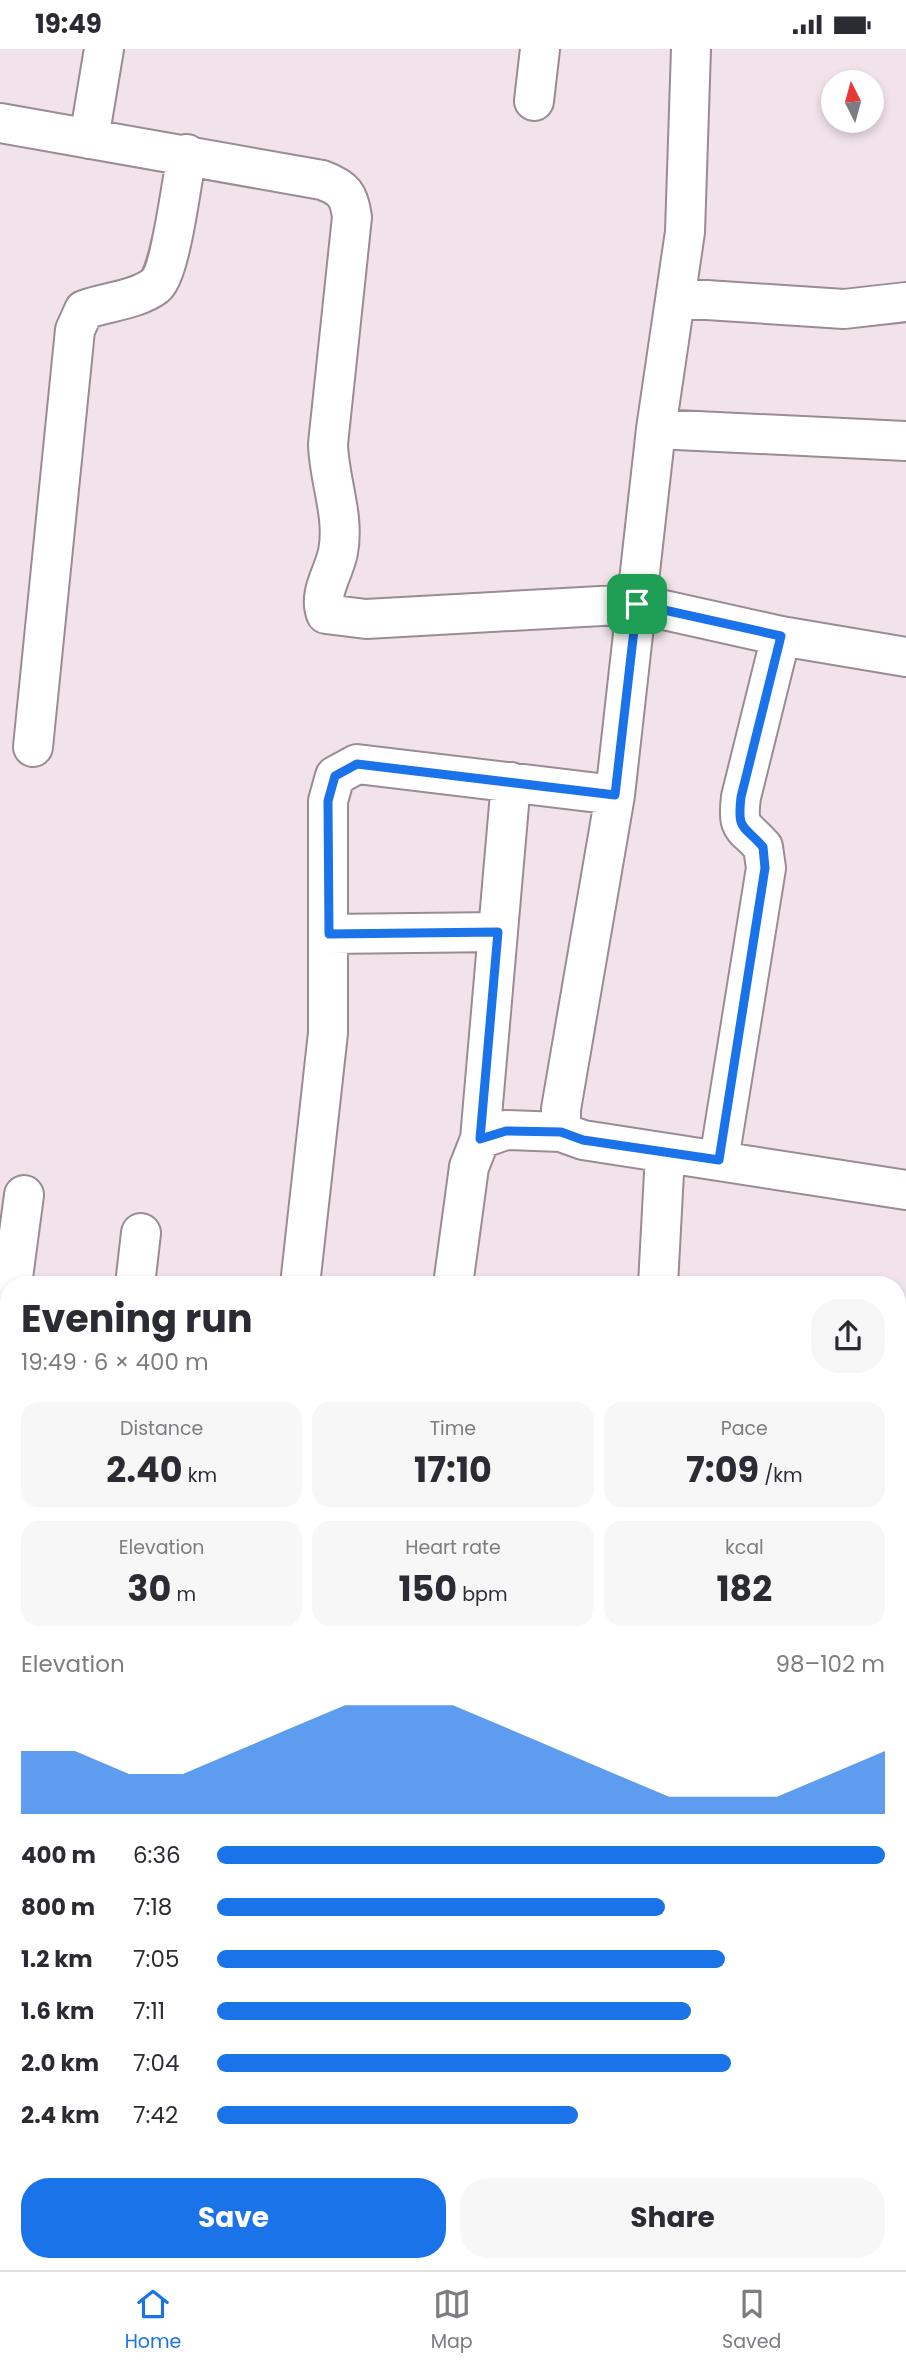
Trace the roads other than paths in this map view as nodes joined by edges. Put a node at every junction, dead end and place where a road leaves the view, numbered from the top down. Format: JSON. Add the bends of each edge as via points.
{"nodes":[{"id":1,"x":104,"y":49,"type":"edge"},
{"id":2,"x":540,"y":49,"type":"edge"},
{"id":3,"x":691,"y":49,"type":"edge"},
{"id":4,"x":534,"y":101,"type":"dead end"},
{"id":5,"x":0,"y":123,"type":"edge"},
{"id":6,"x":89,"y":139,"type":"junction"},
{"id":7,"x":187,"y":154,"type":"junction"},
{"id":8,"x":676,"y":298,"type":"junction"},
{"id":9,"x":906,"y":302,"type":"edge"},
{"id":10,"x":656,"y":429,"type":"junction"},
{"id":11,"x":906,"y":440,"type":"edge"},
{"id":12,"x":637,"y":604,"type":"junction"},
{"id":13,"x":781,"y":636,"type":"junction"},
{"id":14,"x":906,"y":657,"type":"edge"},
{"id":15,"x":33,"y":747,"type":"dead end"},
{"id":16,"x":511,"y":782,"type":"junction"},
{"id":17,"x":615,"y":795,"type":"junction"},
{"id":18,"x":498,"y":932,"type":"junction"},
{"id":19,"x":329,"y":934,"type":"junction"},
{"id":20,"x":561,"y":1132,"type":"junction"},
{"id":21,"x":480,"y":1139,"type":"junction"},
{"id":22,"x":665,"y":1154,"type":"junction"},
{"id":23,"x":719,"y":1160,"type":"junction"},
{"id":24,"x":906,"y":1191,"type":"edge"},
{"id":25,"x":24,"y":1195,"type":"dead end"},
{"id":26,"x":141,"y":1233,"type":"dead end"},
{"id":27,"x":13,"y":1276,"type":"edge"},
{"id":28,"x":136,"y":1276,"type":"edge"},
{"id":29,"x":301,"y":1276,"type":"edge"},
{"id":30,"x":454,"y":1276,"type":"edge"},
{"id":31,"x":658,"y":1276,"type":"edge"}],
"edges":[{"from":1,"to":6,"type":"street"},
{"from":2,"to":4,"type":"street"},
{"from":3,"to":8,"type":"street","via":[[685,232]]},
{"from":5,"to":6,"type":"street"},
{"from":6,"to":7,"type":"street"},
{"from":7,"to":12,"type":"street","via":[[322,180],[339,186],[349,197],[352,217],[328,445],[341,532],[322,603],[326,614],[388,618]]},
{"from":7,"to":15,"type":"street","via":[[168,260],[158,284],[138,295],[83,310],[75,330]]},
{"from":8,"to":9,"type":"street","via":[[844,309]]},
{"from":8,"to":10,"type":"street"},
{"from":10,"to":11,"type":"street"},
{"from":10,"to":12,"type":"street"},
{"from":12,"to":13,"type":"street"},
{"from":12,"to":17,"type":"street"},
{"from":13,"to":14,"type":"street"},
{"from":13,"to":23,"type":"street","via":[[741,797],[741,828],[763,847],[765,868]]},
{"from":16,"to":17,"type":"street"},
{"from":16,"to":18,"type":"street"},
{"from":16,"to":19,"type":"street","via":[[357,764],[335,776],[328,801]]},
{"from":17,"to":20,"type":"street","via":[[561,1109]]},
{"from":18,"to":19,"type":"street"},
{"from":18,"to":21,"type":"street"},
{"from":19,"to":29,"type":"street","via":[[328,1033]]},
{"from":20,"to":21,"type":"street","via":[[506,1131]]},
{"from":20,"to":22,"type":"street"},
{"from":21,"to":30,"type":"street","via":[[469,1167]]},
{"from":22,"to":23,"type":"street"},
{"from":22,"to":31,"type":"street"},
{"from":23,"to":24,"type":"street"},
{"from":25,"to":27,"type":"street"},
{"from":26,"to":28,"type":"street"}]}
